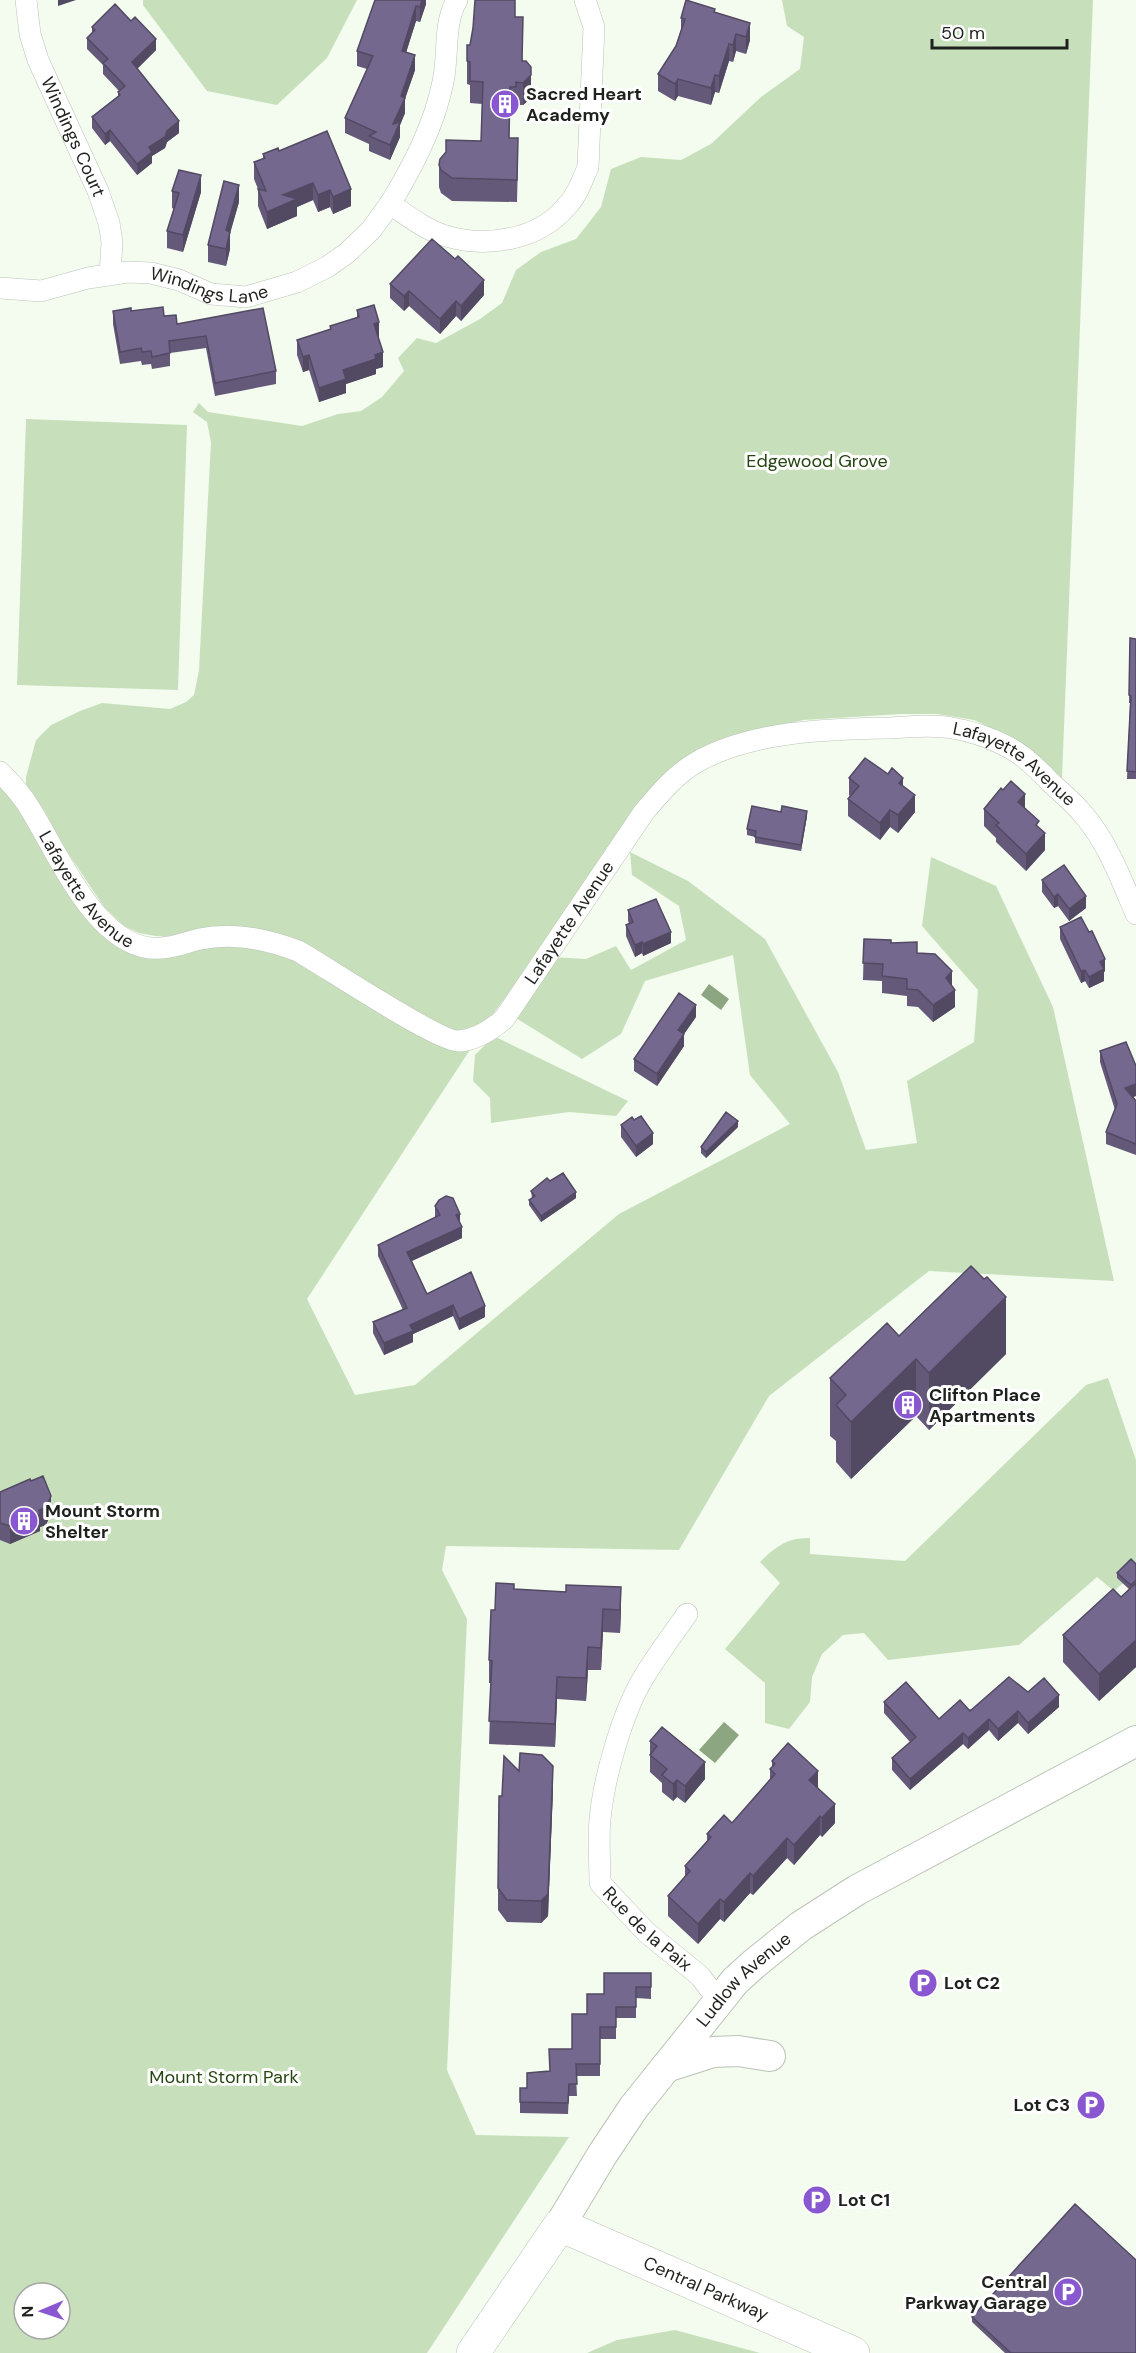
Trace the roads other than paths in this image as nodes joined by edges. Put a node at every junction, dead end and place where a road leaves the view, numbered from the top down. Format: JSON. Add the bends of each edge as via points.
{"nodes":[{"id":1,"x":26,"y":0,"type":"edge"},
{"id":2,"x":457,"y":0,"type":"edge"},
{"id":3,"x":585,"y":0,"type":"edge"},
{"id":4,"x":390,"y":204,"type":"junction"},
{"id":5,"x":110,"y":274,"type":"junction"},
{"id":6,"x":0,"y":288,"type":"edge"},
{"id":7,"x":0,"y":772,"type":"edge"},
{"id":8,"x":1136,"y":914,"type":"edge"},
{"id":9,"x":687,"y":1614,"type":"dead end"},
{"id":10,"x":1136,"y":1741,"type":"edge"},
{"id":11,"x":719,"y":2001,"type":"junction"},
{"id":12,"x":770,"y":2056,"type":"dead end"},
{"id":13,"x":666,"y":2067,"type":"junction"},
{"id":14,"x":560,"y":2225,"type":"junction"},
{"id":15,"x":473,"y":2353,"type":"edge"},
{"id":16,"x":852,"y":2353,"type":"edge"}],
"edges":[{"from":1,"to":5,"type":"street","name":"Windings Court","via":[[30,34],[39,60],[109,223]]},
{"from":2,"to":4,"type":"street","name":"Windings Lane","via":[[450,18],[438,103],[424,141]]},
{"from":3,"to":4,"type":"street","via":[[594,27],[588,167],[568,206],[536,230],[492,242],[445,236]]},
{"from":4,"to":5,"type":"street","name":"Windings Lane","via":[[347,253],[297,282],[266,293],[222,296],[151,273]]},
{"from":5,"to":6,"type":"street","name":"Windings Lane","via":[[41,291]]},
{"from":7,"to":8,"type":"street","name":"Lafayette Avenue","via":[[28,806],[82,896],[120,937],[152,948],[227,936],[276,942],[324,966],[425,1028],[457,1042],[479,1036],[504,1019],[644,812],[684,770],[733,747],[800,732],[951,728],[1009,747],[1039,770],[1083,814],[1112,859]]},
{"from":9,"to":11,"type":"street","name":"Rue de la Paix","via":[[644,1676],[617,1743],[600,1819],[600,1883],[646,1932],[700,1976]]},
{"from":10,"to":11,"type":"main road","name":"Ludlow Avenue","via":[[857,1890],[776,1946],[735,1981]]},
{"from":11,"to":13,"type":"main road","name":"Ludlow Avenue"},
{"from":12,"to":13,"type":"main road","via":[[713,2052]]},
{"from":13,"to":14,"type":"main road","name":"Ludlow Avenue","via":[[625,2119]]},
{"from":14,"to":15,"type":"main road","name":"Ludlow Avenue"},
{"from":14,"to":16,"type":"main road","name":"Central Parkway"}]}
